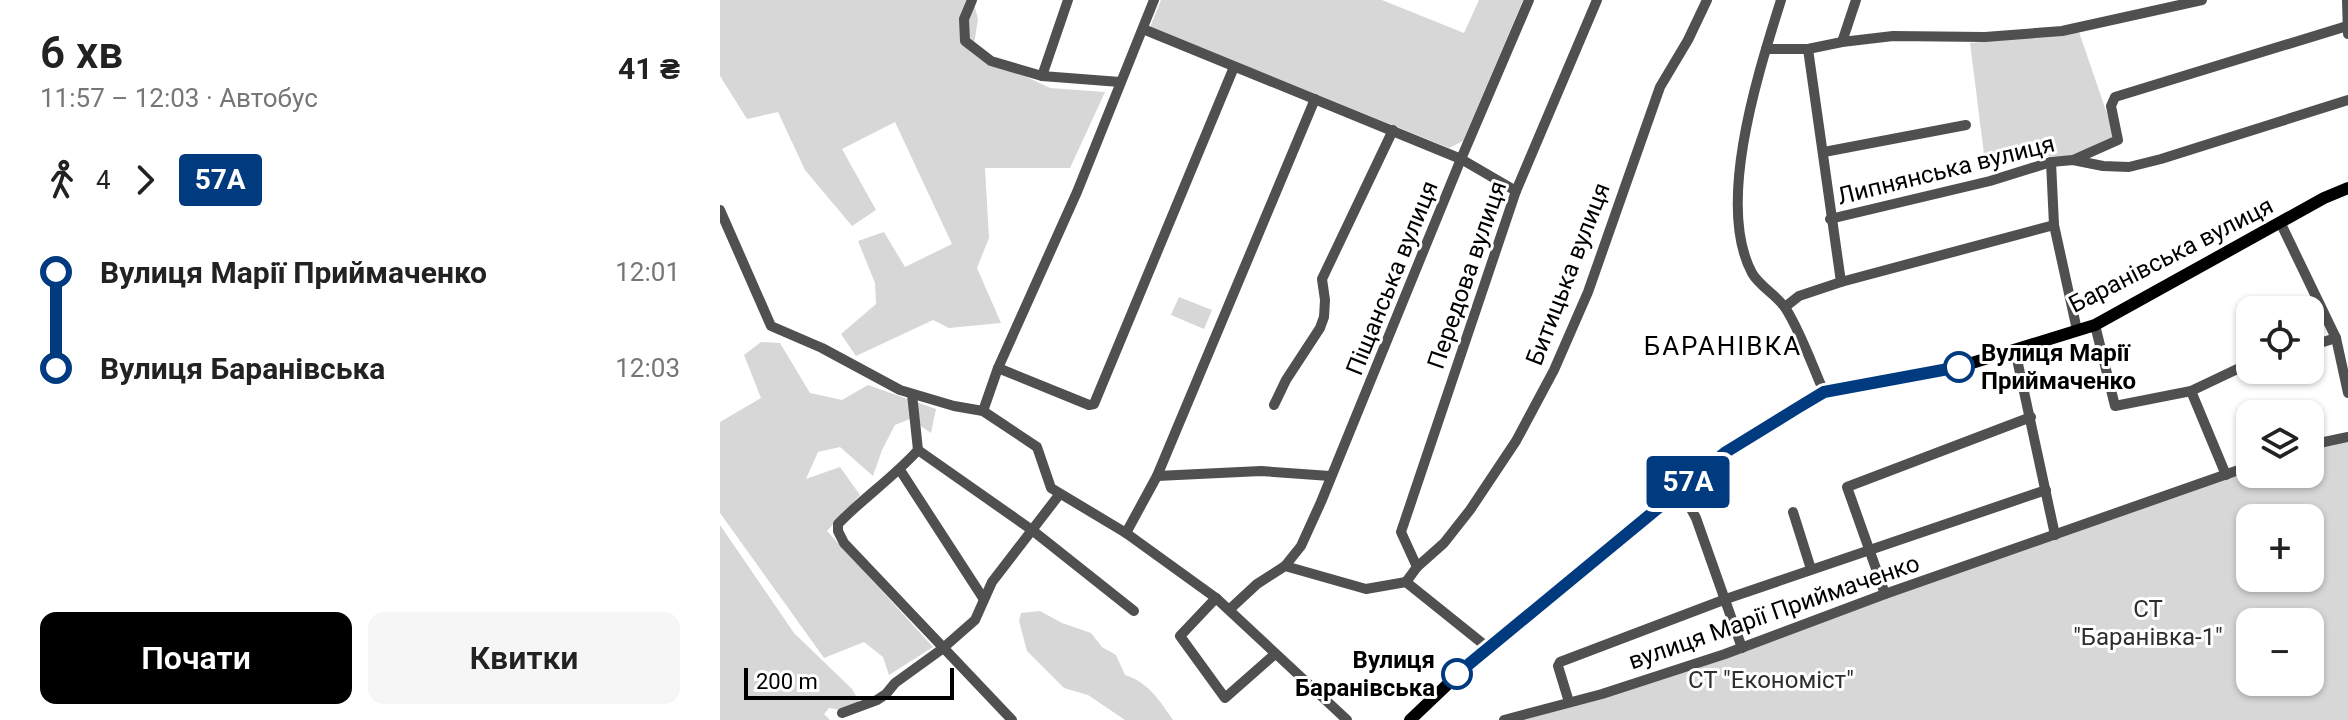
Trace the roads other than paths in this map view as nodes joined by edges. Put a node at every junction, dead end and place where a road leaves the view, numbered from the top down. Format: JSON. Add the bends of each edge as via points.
{"nodes":[{"id":1,"x":972,"y":0,"type":"edge"},
{"id":2,"x":1068,"y":0,"type":"edge"},
{"id":3,"x":1154,"y":0,"type":"edge"},
{"id":4,"x":1529,"y":0,"type":"edge"},
{"id":5,"x":1597,"y":0,"type":"edge"},
{"id":6,"x":1707,"y":0,"type":"edge"},
{"id":7,"x":1781,"y":0,"type":"edge"},
{"id":8,"x":1856,"y":0,"type":"edge"},
{"id":9,"x":2202,"y":0,"type":"edge"},
{"id":10,"x":2347,"y":0,"type":"edge"},
{"id":11,"x":1143,"y":29,"type":"junction"},
{"id":12,"x":2347,"y":30,"type":"edge"},
{"id":13,"x":1842,"y":42,"type":"junction"},
{"id":14,"x":1766,"y":49,"type":"junction"},
{"id":15,"x":1808,"y":49,"type":"junction"},
{"id":16,"x":1234,"y":67,"type":"junction"},
{"id":17,"x":1042,"y":76,"type":"junction"},
{"id":18,"x":1120,"y":82,"type":"junction"},
{"id":19,"x":1315,"y":99,"type":"junction"},
{"id":20,"x":2348,"y":100,"type":"edge"},
{"id":21,"x":1966,"y":125,"type":"dead end"},
{"id":22,"x":1393,"y":130,"type":"junction"},
{"id":23,"x":1824,"y":152,"type":"junction"},
{"id":24,"x":1461,"y":159,"type":"junction"},
{"id":25,"x":2073,"y":160,"type":"junction"},
{"id":26,"x":2051,"y":162,"type":"junction"},
{"id":27,"x":2348,"y":188,"type":"edge"},
{"id":28,"x":1516,"y":191,"type":"junction"},
{"id":29,"x":720,"y":210,"type":"edge"},
{"id":30,"x":1830,"y":219,"type":"junction"},
{"id":31,"x":2281,"y":224,"type":"junction"},
{"id":32,"x":2054,"y":225,"type":"junction"},
{"id":33,"x":1841,"y":282,"type":"junction"},
{"id":34,"x":1785,"y":307,"type":"junction"},
{"id":35,"x":2095,"y":325,"type":"junction"},
{"id":36,"x":2077,"y":330,"type":"junction"},
{"id":37,"x":2336,"y":338,"type":"junction"},
{"id":38,"x":2324,"y":342,"type":"edge"},
{"id":39,"x":2015,"y":350,"type":"junction"},
{"id":40,"x":998,"y":368,"type":"junction"},
{"id":41,"x":2236,"y":370,"type":"edge"},
{"id":42,"x":2191,"y":391,"type":"junction"},
{"id":43,"x":1824,"y":392,"type":"junction"},
{"id":44,"x":2348,"y":393,"type":"edge"},
{"id":45,"x":912,"y":394,"type":"junction"},
{"id":46,"x":1274,"y":405,"type":"dead end"},
{"id":47,"x":983,"y":411,"type":"junction"},
{"id":48,"x":2031,"y":417,"type":"junction"},
{"id":49,"x":2348,"y":437,"type":"edge"},
{"id":50,"x":2324,"y":442,"type":"edge"},
{"id":51,"x":918,"y":450,"type":"junction"},
{"id":52,"x":900,"y":470,"type":"junction"},
{"id":53,"x":2236,"y":471,"type":"edge"},
{"id":54,"x":2226,"y":475,"type":"junction"},
{"id":55,"x":1157,"y":476,"type":"junction"},
{"id":56,"x":1330,"y":476,"type":"junction"},
{"id":57,"x":1680,"y":489,"type":"junction"},
{"id":58,"x":2046,"y":490,"type":"junction"},
{"id":59,"x":1059,"y":495,"type":"junction"},
{"id":60,"x":1793,"y":512,"type":"dead end"},
{"id":61,"x":1032,"y":530,"type":"junction"},
{"id":62,"x":1126,"y":533,"type":"junction"},
{"id":63,"x":2055,"y":535,"type":"junction"},
{"id":64,"x":1870,"y":549,"type":"junction"},
{"id":65,"x":1285,"y":566,"type":"junction"},
{"id":66,"x":1417,"y":567,"type":"junction"},
{"id":67,"x":1811,"y":569,"type":"junction"},
{"id":68,"x":1406,"y":582,"type":"junction"},
{"id":69,"x":1885,"y":594,"type":"junction"},
{"id":70,"x":983,"y":598,"type":"junction"},
{"id":71,"x":1216,"y":598,"type":"junction"},
{"id":72,"x":1726,"y":599,"type":"junction"},
{"id":73,"x":1230,"y":609,"type":"junction"},
{"id":74,"x":1134,"y":611,"type":"dead end"},
{"id":75,"x":1487,"y":647,"type":"junction"},
{"id":76,"x":1742,"y":648,"type":"junction"},
{"id":77,"x":942,"y":649,"type":"junction"},
{"id":78,"x":1275,"y":654,"type":"junction"},
{"id":79,"x":1569,"y":702,"type":"junction"},
{"id":80,"x":842,"y":713,"type":"dead end"},
{"id":81,"x":1414,"y":719,"type":"edge"},
{"id":82,"x":1012,"y":720,"type":"edge"},
{"id":83,"x":1347,"y":720,"type":"edge"},
{"id":84,"x":1504,"y":720,"type":"edge"}],
"edges":[{"from":1,"to":17,"type":"street","via":[[964,19],[965,41],[991,61]]},
{"from":2,"to":17,"type":"street"},
{"from":3,"to":11,"type":"street"},
{"from":4,"to":24,"type":"street","name":"Піщанська вулиця"},
{"from":5,"to":28,"type":"street","name":"Передова вулиця"},
{"from":6,"to":66,"type":"street","name":"Битицька вулиця","via":[[1660,87],[1588,292],[1554,370],[1470,510]]},
{"from":7,"to":14,"type":"street"},
{"from":8,"to":13,"type":"street"},
{"from":9,"to":13,"type":"street","via":[[2062,31]]},
{"from":10,"to":12,"type":"street"},
{"from":11,"to":16,"type":"street"},
{"from":11,"to":18,"type":"street"},
{"from":12,"to":25,"type":"street","via":[[2115,97],[2111,106],[2118,140]]},
{"from":13,"to":15,"type":"street"},
{"from":14,"to":15,"type":"street"},
{"from":14,"to":34,"type":"street","via":[[1748,121],[1737,203],[1741,246],[1753,276]]},
{"from":15,"to":23,"type":"street"},
{"from":16,"to":19,"type":"street"},
{"from":16,"to":40,"type":"street","via":[[1094,404]]},
{"from":17,"to":18,"type":"street"},
{"from":18,"to":40,"type":"street"},
{"from":19,"to":22,"type":"street"},
{"from":19,"to":55,"type":"street"},
{"from":20,"to":25,"type":"street","name":"Липнянська вулиця","via":[[2129,167]]},
{"from":21,"to":23,"type":"street"},
{"from":22,"to":24,"type":"street"},
{"from":22,"to":46,"type":"street","via":[[1322,279],[1320,328]]},
{"from":23,"to":30,"type":"street"},
{"from":24,"to":28,"type":"street"},
{"from":24,"to":56,"type":"street","name":"Піщанська вулиця"},
{"from":25,"to":26,"type":"street","name":"Липнянська вулиця"},
{"from":26,"to":30,"type":"street","name":"Липнянська вулиця"},
{"from":26,"to":32,"type":"street"},
{"from":27,"to":31,"type":"main road","name":"Баранівська вулиця"},
{"from":28,"to":66,"type":"street","name":"Передова вулиця","via":[[1401,532]]},
{"from":29,"to":45,"type":"street","via":[[771,326]]},
{"from":30,"to":33,"type":"street"},
{"from":31,"to":35,"type":"main road","name":"Баранівська вулиця"},
{"from":31,"to":37,"type":"street"},
{"from":32,"to":33,"type":"street"},
{"from":32,"to":36,"type":"street"},
{"from":33,"to":34,"type":"street","via":[[1799,296]]},
{"from":34,"to":43,"type":"street"},
{"from":35,"to":36,"type":"main road","name":"Баранівська вулиця"},
{"from":35,"to":42,"type":"street","via":[[2115,406]]},
{"from":36,"to":39,"type":"main road","name":"Баранівська вулиця"},
{"from":37,"to":38,"type":"street"},
{"from":37,"to":44,"type":"street"},
{"from":39,"to":43,"type":"main road","name":"Баранівська вулиця","via":[[1959,367]]},
{"from":39,"to":48,"type":"street"},
{"from":40,"to":47,"type":"street"},
{"from":41,"to":42,"type":"street"},
{"from":42,"to":54,"type":"street"},
{"from":43,"to":57,"type":"main road","name":"Баранівська вулиця","via":[[1726,452]]},
{"from":45,"to":47,"type":"street"},
{"from":45,"to":51,"type":"street"},
{"from":47,"to":59,"type":"street","via":[[1037,447],[1045,475]]},
{"from":48,"to":58,"type":"street"},
{"from":48,"to":64,"type":"street","via":[[1847,487]]},
{"from":49,"to":50,"type":"street"},
{"from":51,"to":52,"type":"street"},
{"from":51,"to":61,"type":"street"},
{"from":52,"to":70,"type":"street"},
{"from":52,"to":77,"type":"street","via":[[855,506],[838,531]]},
{"from":53,"to":54,"type":"street","name":"вулиця Марії Приймаченко"},
{"from":54,"to":63,"type":"street","name":"вулиця Марії Приймаченко"},
{"from":55,"to":56,"type":"street","via":[[1261,471]]},
{"from":55,"to":62,"type":"street"},
{"from":56,"to":65,"type":"street","name":"Піщанська вулиця","via":[[1301,546]]},
{"from":57,"to":72,"type":"street"},
{"from":57,"to":75,"type":"main road","name":"Баранівська вулиця"},
{"from":58,"to":63,"type":"street"},
{"from":58,"to":64,"type":"street"},
{"from":59,"to":61,"type":"street"},
{"from":59,"to":62,"type":"street"},
{"from":60,"to":67,"type":"street"},
{"from":61,"to":70,"type":"street"},
{"from":61,"to":74,"type":"street"},
{"from":62,"to":71,"type":"street"},
{"from":63,"to":69,"type":"street","name":"вулиця Марії Приймаченко"},
{"from":64,"to":67,"type":"street"},
{"from":64,"to":69,"type":"street"},
{"from":65,"to":68,"type":"street","via":[[1366,589]]},
{"from":65,"to":73,"type":"street"},
{"from":66,"to":68,"type":"street","name":"Битицька вулиця"},
{"from":67,"to":72,"type":"street"},
{"from":68,"to":75,"type":"street"},
{"from":69,"to":76,"type":"street","name":"вулиця Марії Приймаченко"},
{"from":70,"to":77,"type":"street","via":[[975,620]]},
{"from":71,"to":73,"type":"street"},
{"from":71,"to":78,"type":"street","via":[[1180,636],[1225,698]]},
{"from":72,"to":76,"type":"street"},
{"from":72,"to":79,"type":"street","via":[[1560,662]]},
{"from":73,"to":78,"type":"street"},
{"from":75,"to":81,"type":"main road","name":"Баранівська вулиця"},
{"from":76,"to":79,"type":"street","name":"вулиця Марії Приймаченко"},
{"from":77,"to":80,"type":"street","via":[[877,700]]},
{"from":77,"to":82,"type":"street"},
{"from":78,"to":83,"type":"street"},
{"from":79,"to":84,"type":"street","name":"вулиця Марії Приймаченко"}]}
